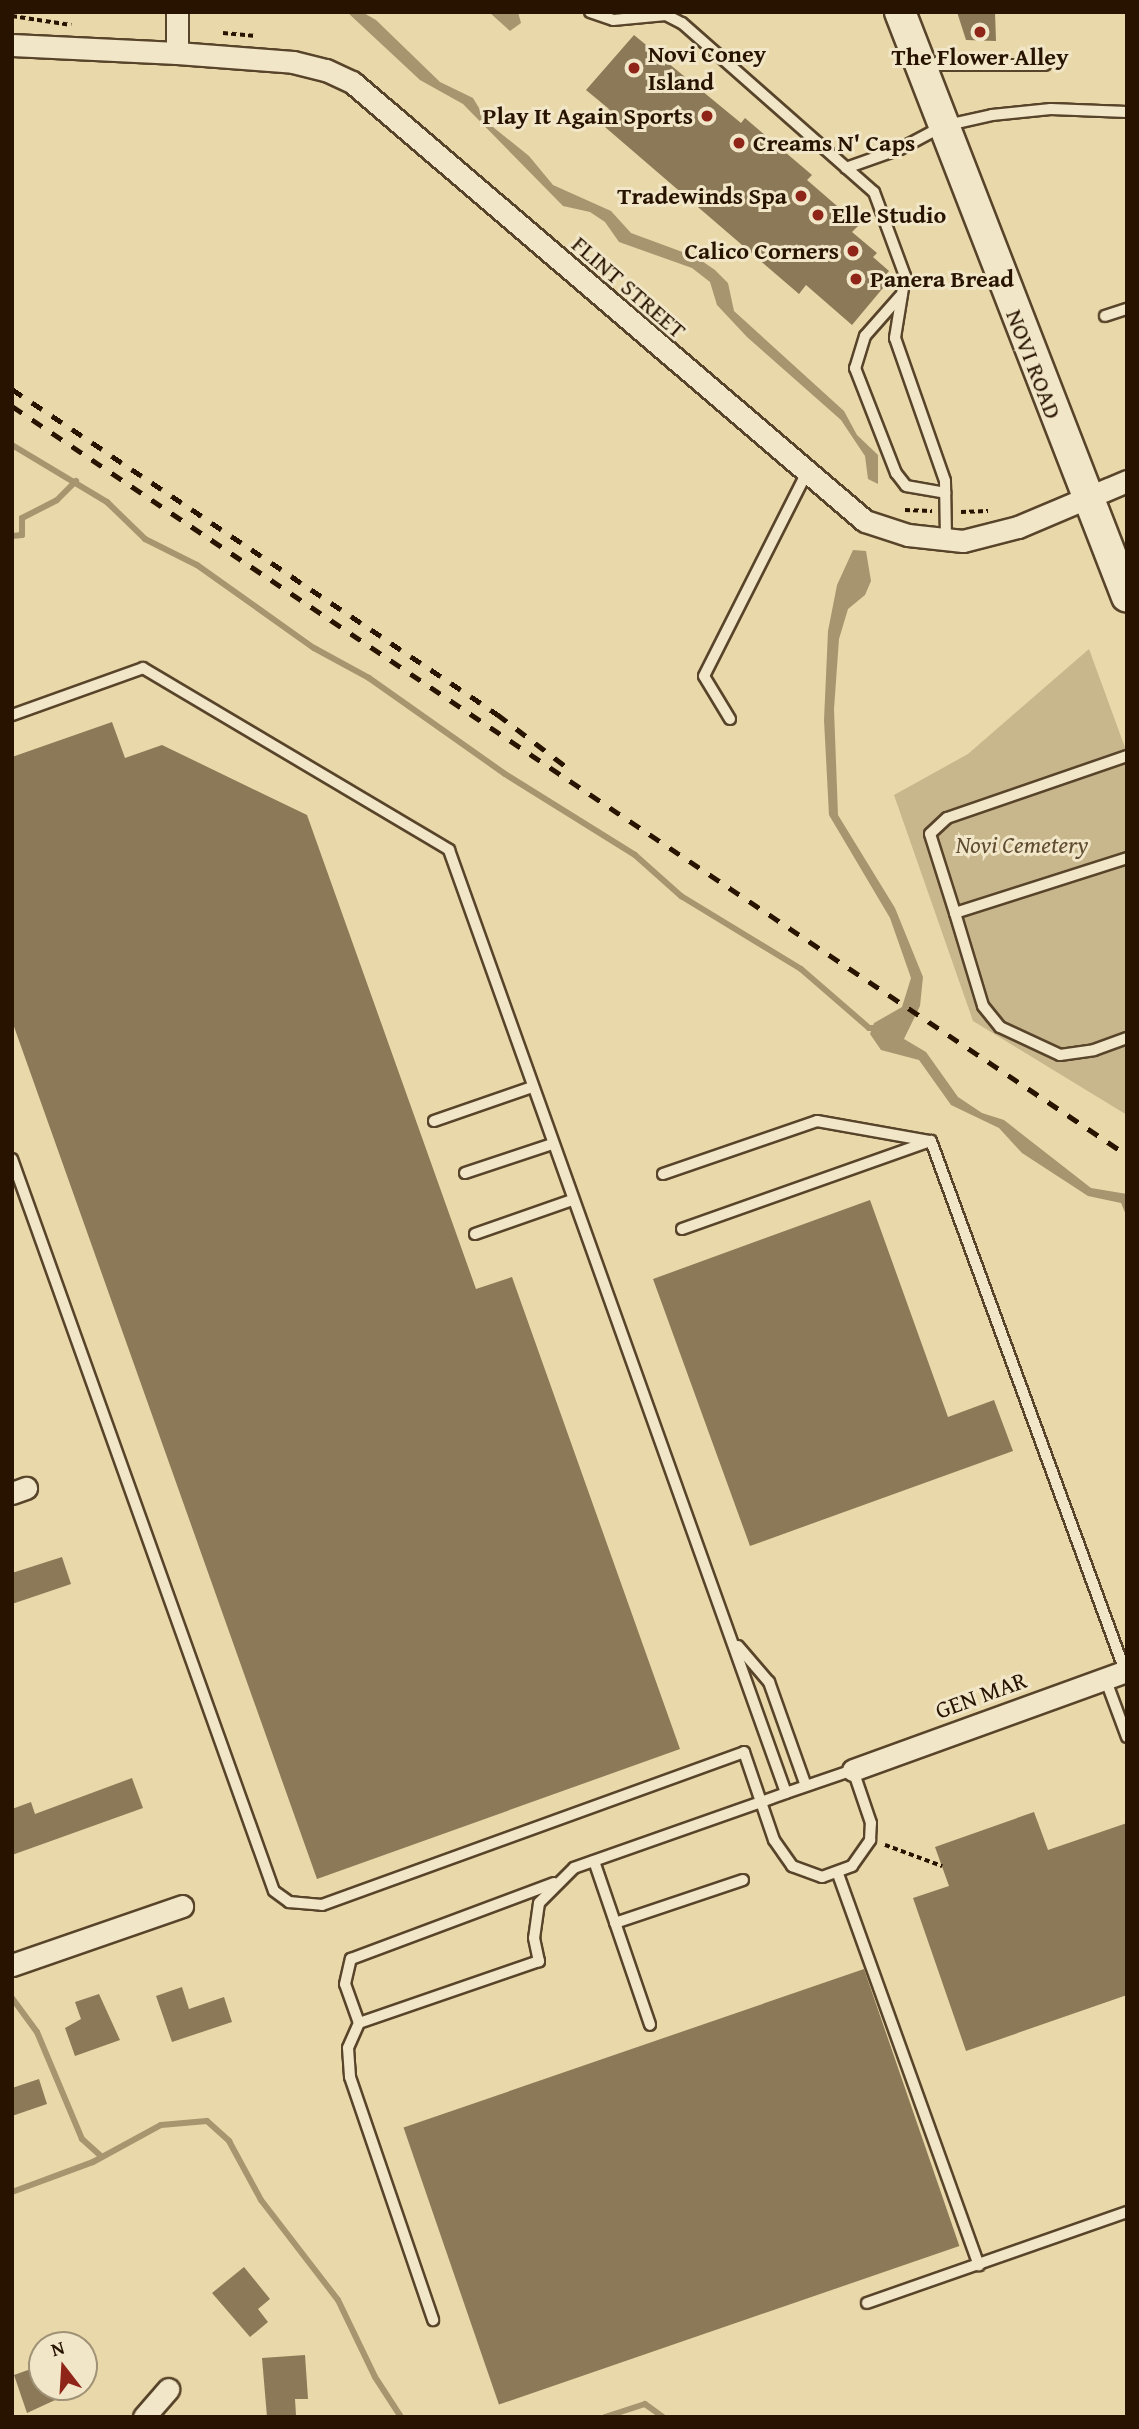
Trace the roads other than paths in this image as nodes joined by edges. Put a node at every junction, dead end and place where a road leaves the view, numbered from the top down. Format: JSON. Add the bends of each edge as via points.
{"nodes":[{"id":1,"x":177,"y":12,"type":"edge"},
{"id":2,"x":590,"y":12,"type":"edge"},
{"id":3,"x":900,"y":12,"type":"edge"},
{"id":4,"x":650,"y":13,"type":"edge"},
{"id":5,"x":12,"y":45,"type":"edge"},
{"id":6,"x":177,"y":53,"type":"junction"},
{"id":7,"x":919,"y":65,"type":"junction"},
{"id":8,"x":1045,"y":65,"type":"dead end"},
{"id":9,"x":1127,"y":112,"type":"edge"},
{"id":10,"x":943,"y":126,"type":"junction"},
{"id":11,"x":846,"y":167,"type":"junction"},
{"id":12,"x":903,"y":292,"type":"junction"},
{"id":13,"x":1127,"y":309,"type":"edge"},
{"id":14,"x":1105,"y":316,"type":"dead end"},
{"id":15,"x":806,"y":474,"type":"junction"},
{"id":16,"x":1127,"y":481,"type":"edge"},
{"id":17,"x":945,"y":493,"type":"junction"},
{"id":18,"x":1086,"y":497,"type":"junction"},
{"id":19,"x":946,"y":541,"type":"junction"},
{"id":20,"x":1127,"y":597,"type":"edge"},
{"id":21,"x":12,"y":715,"type":"edge"},
{"id":22,"x":730,"y":719,"type":"dead end"},
{"id":23,"x":1127,"y":756,"type":"edge"},
{"id":24,"x":1127,"y":858,"type":"edge"},
{"id":25,"x":955,"y":913,"type":"junction"},
{"id":26,"x":1127,"y":1038,"type":"edge"},
{"id":27,"x":532,"y":1087,"type":"junction"},
{"id":28,"x":434,"y":1121,"type":"dead end"},
{"id":29,"x":931,"y":1141,"type":"junction"},
{"id":30,"x":552,"y":1144,"type":"junction"},
{"id":31,"x":12,"y":1158,"type":"edge"},
{"id":32,"x":465,"y":1173,"type":"dead end"},
{"id":33,"x":663,"y":1174,"type":"dead end"},
{"id":34,"x":572,"y":1200,"type":"junction"},
{"id":35,"x":682,"y":1229,"type":"dead end"},
{"id":36,"x":475,"y":1234,"type":"dead end"},
{"id":37,"x":732,"y":1638,"type":"junction"},
{"id":38,"x":1126,"y":1671,"type":"edge"},
{"id":39,"x":1105,"y":1678,"type":"junction"},
{"id":40,"x":1127,"y":1737,"type":"edge"},
{"id":41,"x":853,"y":1770,"type":"junction"},
{"id":42,"x":806,"y":1786,"type":"junction"},
{"id":43,"x":786,"y":1793,"type":"junction"},
{"id":44,"x":761,"y":1802,"type":"junction"},
{"id":45,"x":594,"y":1861,"type":"junction"},
{"id":46,"x":838,"y":1874,"type":"junction"},
{"id":47,"x":743,"y":1880,"type":"dead end"},
{"id":48,"x":554,"y":1883,"type":"junction"},
{"id":49,"x":182,"y":1906,"type":"dead end"},
{"id":50,"x":615,"y":1923,"type":"junction"},
{"id":51,"x":12,"y":1965,"type":"edge"},
{"id":52,"x":359,"y":2023,"type":"junction"},
{"id":53,"x":650,"y":2025,"type":"dead end"},
{"id":54,"x":1127,"y":2213,"type":"edge"},
{"id":55,"x":979,"y":2265,"type":"junction"},
{"id":56,"x":867,"y":2303,"type":"dead end"},
{"id":57,"x":433,"y":2320,"type":"dead end"},
{"id":58,"x":168,"y":2389,"type":"dead end"},
{"id":59,"x":144,"y":2417,"type":"edge"}],
"edges":[{"from":1,"to":6,"type":"street"},
{"from":2,"to":4,"type":"lane","via":[[613,20]]},
{"from":3,"to":7,"type":"main road","name":"NOVI ROAD"},
{"from":4,"to":11,"type":"lane","via":[[682,23]]},
{"from":5,"to":6,"type":"street","name":"FLINT STREET"},
{"from":6,"to":15,"type":"street","name":"FLINT STREET","via":[[293,62],[352,82]]},
{"from":7,"to":8,"type":"lane"},
{"from":7,"to":10,"type":"main road","name":"NOVI ROAD"},
{"from":9,"to":10,"type":"lane","via":[[1051,110]]},
{"from":10,"to":11,"type":"lane","via":[[900,149]]},
{"from":10,"to":18,"type":"main road","name":"NOVI ROAD"},
{"from":11,"to":12,"type":"lane","via":[[874,192],[905,276]]},
{"from":12,"to":17,"type":"lane","via":[[895,338]]},
{"from":12,"to":17,"type":"lane","via":[[865,336],[855,368],[895,473],[906,486]]},
{"from":13,"to":14,"type":"lane"},
{"from":15,"to":19,"type":"street","name":"FLINT STREET","via":[[866,521],[908,536]]},
{"from":15,"to":22,"type":"lane","via":[[704,676]]},
{"from":16,"to":18,"type":"street","name":"FLINT STREET"},
{"from":17,"to":19,"type":"lane"},
{"from":18,"to":19,"type":"street","name":"FLINT STREET","via":[[1003,532]]},
{"from":18,"to":20,"type":"main road","name":"NOVI ROAD"},
{"from":21,"to":27,"type":"lane","via":[[143,668],[449,850]]},
{"from":23,"to":25,"type":"lane","via":[[947,818],[930,834]]},
{"from":24,"to":25,"type":"lane"},
{"from":25,"to":26,"type":"lane","via":[[983,1006],[1000,1027],[1060,1055],[1094,1050]]},
{"from":27,"to":28,"type":"lane"},
{"from":27,"to":30,"type":"lane"},
{"from":29,"to":33,"type":"lane","via":[[817,1121]]},
{"from":29,"to":35,"type":"lane"},
{"from":29,"to":38,"type":"lane"},
{"from":30,"to":32,"type":"lane"},
{"from":30,"to":34,"type":"lane"},
{"from":31,"to":44,"type":"lane","via":[[274,1891],[289,1902],[323,1905],[744,1752]]},
{"from":34,"to":36,"type":"lane"},
{"from":34,"to":37,"type":"lane"},
{"from":37,"to":42,"type":"lane","via":[[769,1682]]},
{"from":37,"to":43,"type":"lane"},
{"from":38,"to":39,"type":"street","name":"GEN MAR"},
{"from":39,"to":40,"type":"lane"},
{"from":39,"to":41,"type":"street","name":"GEN MAR"},
{"from":41,"to":42,"type":"lane"},
{"from":41,"to":46,"type":"lane","via":[[871,1824],[870,1840],[852,1866]]},
{"from":42,"to":43,"type":"lane"},
{"from":43,"to":44,"type":"lane"},
{"from":44,"to":45,"type":"lane"},
{"from":44,"to":46,"type":"lane","via":[[781,1855],[792,1866],[806,1874]]},
{"from":45,"to":48,"type":"lane","via":[[574,1868]]},
{"from":45,"to":50,"type":"lane"},
{"from":46,"to":55,"type":"lane"},
{"from":47,"to":50,"type":"lane"},
{"from":48,"to":52,"type":"lane","via":[[535,1914],[534,1938],[540,1961]]},
{"from":48,"to":52,"type":"lane","via":[[351,1959],[345,1984]]},
{"from":49,"to":51,"type":"street"},
{"from":50,"to":53,"type":"lane"},
{"from":52,"to":57,"type":"lane","via":[[348,2048],[350,2077]]},
{"from":54,"to":55,"type":"lane"},
{"from":55,"to":56,"type":"lane"},
{"from":58,"to":59,"type":"street"}]}
